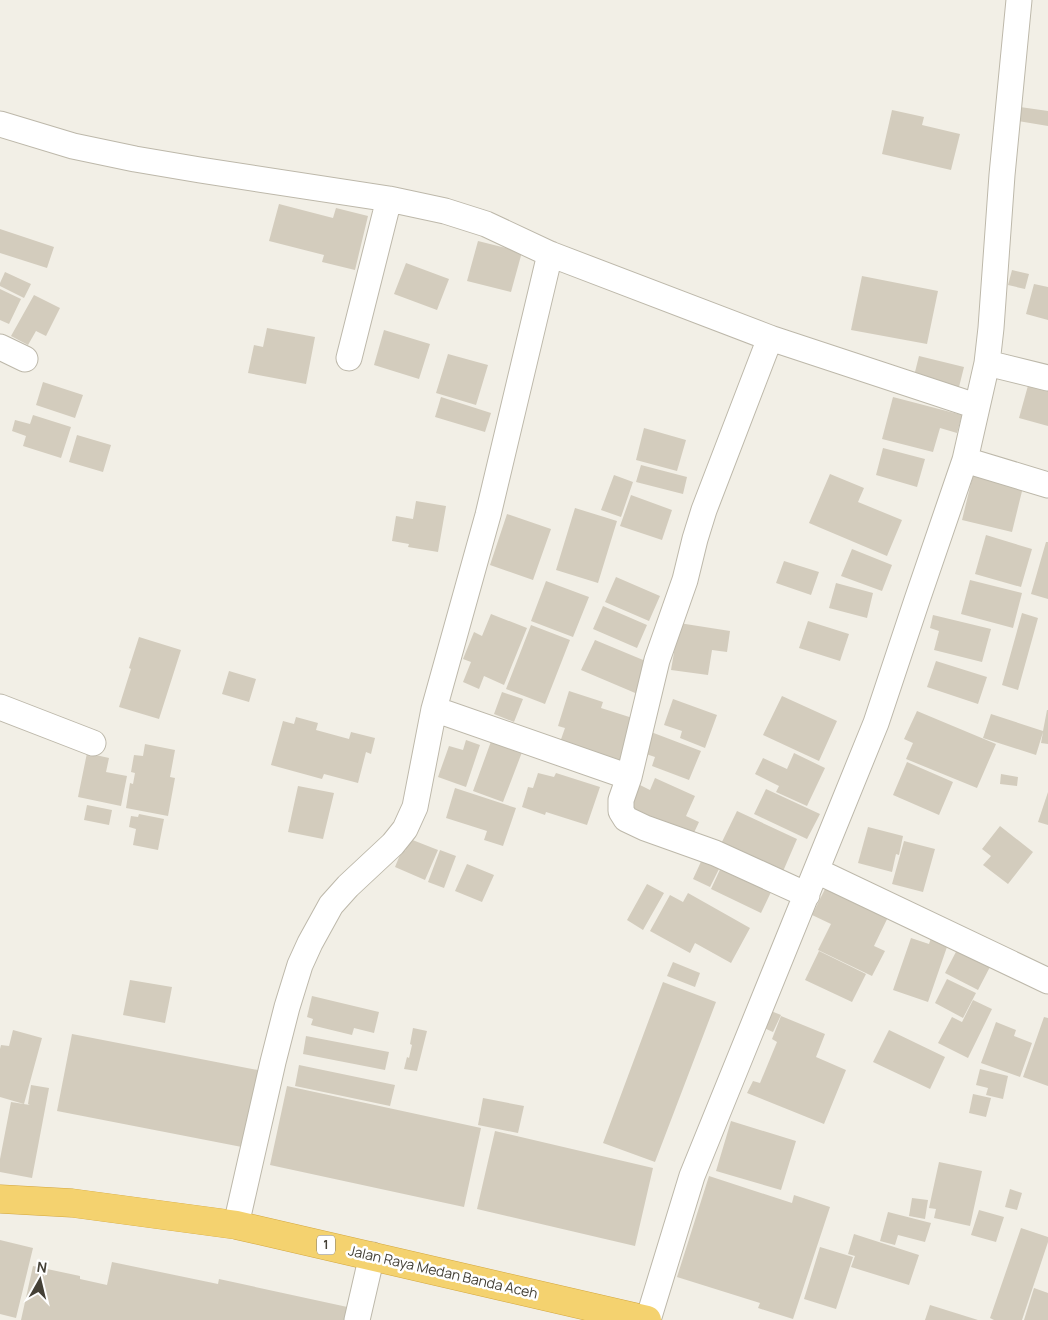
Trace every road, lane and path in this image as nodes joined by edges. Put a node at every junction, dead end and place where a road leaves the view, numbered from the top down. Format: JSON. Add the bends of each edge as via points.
{"nodes":[{"id":1,"x":1019,"y":0,"type":"edge"},
{"id":2,"x":0,"y":124,"type":"edge"},
{"id":3,"x":389,"y":199,"type":"junction"},
{"id":4,"x":550,"y":254,"type":"junction"},
{"id":5,"x":770,"y":338,"type":"junction"},
{"id":6,"x":0,"y":347,"type":"edge"},
{"id":7,"x":349,"y":358,"type":"dead end"},
{"id":8,"x":25,"y":359,"type":"dead end"},
{"id":9,"x":987,"y":363,"type":"junction"},
{"id":10,"x":1048,"y":378,"type":"edge"},
{"id":11,"x":976,"y":406,"type":"junction"},
{"id":12,"x":965,"y":460,"type":"junction"},
{"id":13,"x":1048,"y":485,"type":"edge"},
{"id":14,"x":0,"y":707,"type":"edge"},
{"id":15,"x":434,"y":709,"type":"junction"},
{"id":16,"x":93,"y":743,"type":"dead end"},
{"id":17,"x":629,"y":777,"type":"junction"},
{"id":18,"x":816,"y":871,"type":"junction"},
{"id":19,"x":807,"y":895,"type":"junction"},
{"id":20,"x":1048,"y":981,"type":"edge"},
{"id":21,"x":0,"y":1199,"type":"edge"},
{"id":22,"x":236,"y":1225,"type":"junction"},
{"id":23,"x":372,"y":1256,"type":"junction"},
{"id":24,"x":357,"y":1320,"type":"edge"},
{"id":25,"x":647,"y":1320,"type":"edge"}],
"edges":[{"from":1,"to":9,"type":"street"},
{"from":2,"to":3,"type":"street","via":[[73,146],[135,159]]},
{"from":3,"to":4,"type":"street","via":[[446,211],[486,224]]},
{"from":3,"to":7,"type":"street"},
{"from":4,"to":5,"type":"street"},
{"from":4,"to":15,"type":"street","via":[[488,515]]},
{"from":5,"to":11,"type":"street"},
{"from":5,"to":17,"type":"street","via":[[704,510],[685,580],[657,660]]},
{"from":6,"to":8,"type":"street"},
{"from":9,"to":10,"type":"street"},
{"from":9,"to":11,"type":"street"},
{"from":11,"to":12,"type":"street"},
{"from":12,"to":13,"type":"street"},
{"from":12,"to":18,"type":"street","via":[[876,723]]},
{"from":14,"to":16,"type":"street"},
{"from":15,"to":17,"type":"street"},
{"from":15,"to":22,"type":"street","via":[[415,807],[406,829],[331,905],[300,965],[273,1062]]},
{"from":17,"to":19,"type":"street","via":[[621,800],[621,811],[626,819],[715,853]]},
{"from":18,"to":19,"type":"street"},
{"from":18,"to":20,"type":"street"},
{"from":19,"to":25,"type":"street","via":[[692,1176]]},
{"from":21,"to":22,"type":"highway","name":"Jalan Raya Medan Banda Aceh","number":"1","via":[[72,1203]]},
{"from":22,"to":23,"type":"highway","name":"Jalan Raya Medan Banda Aceh","number":"1"},
{"from":23,"to":24,"type":"street"},
{"from":23,"to":25,"type":"highway","name":"Jalan Raya Medan Banda Aceh","number":"1"}]}
